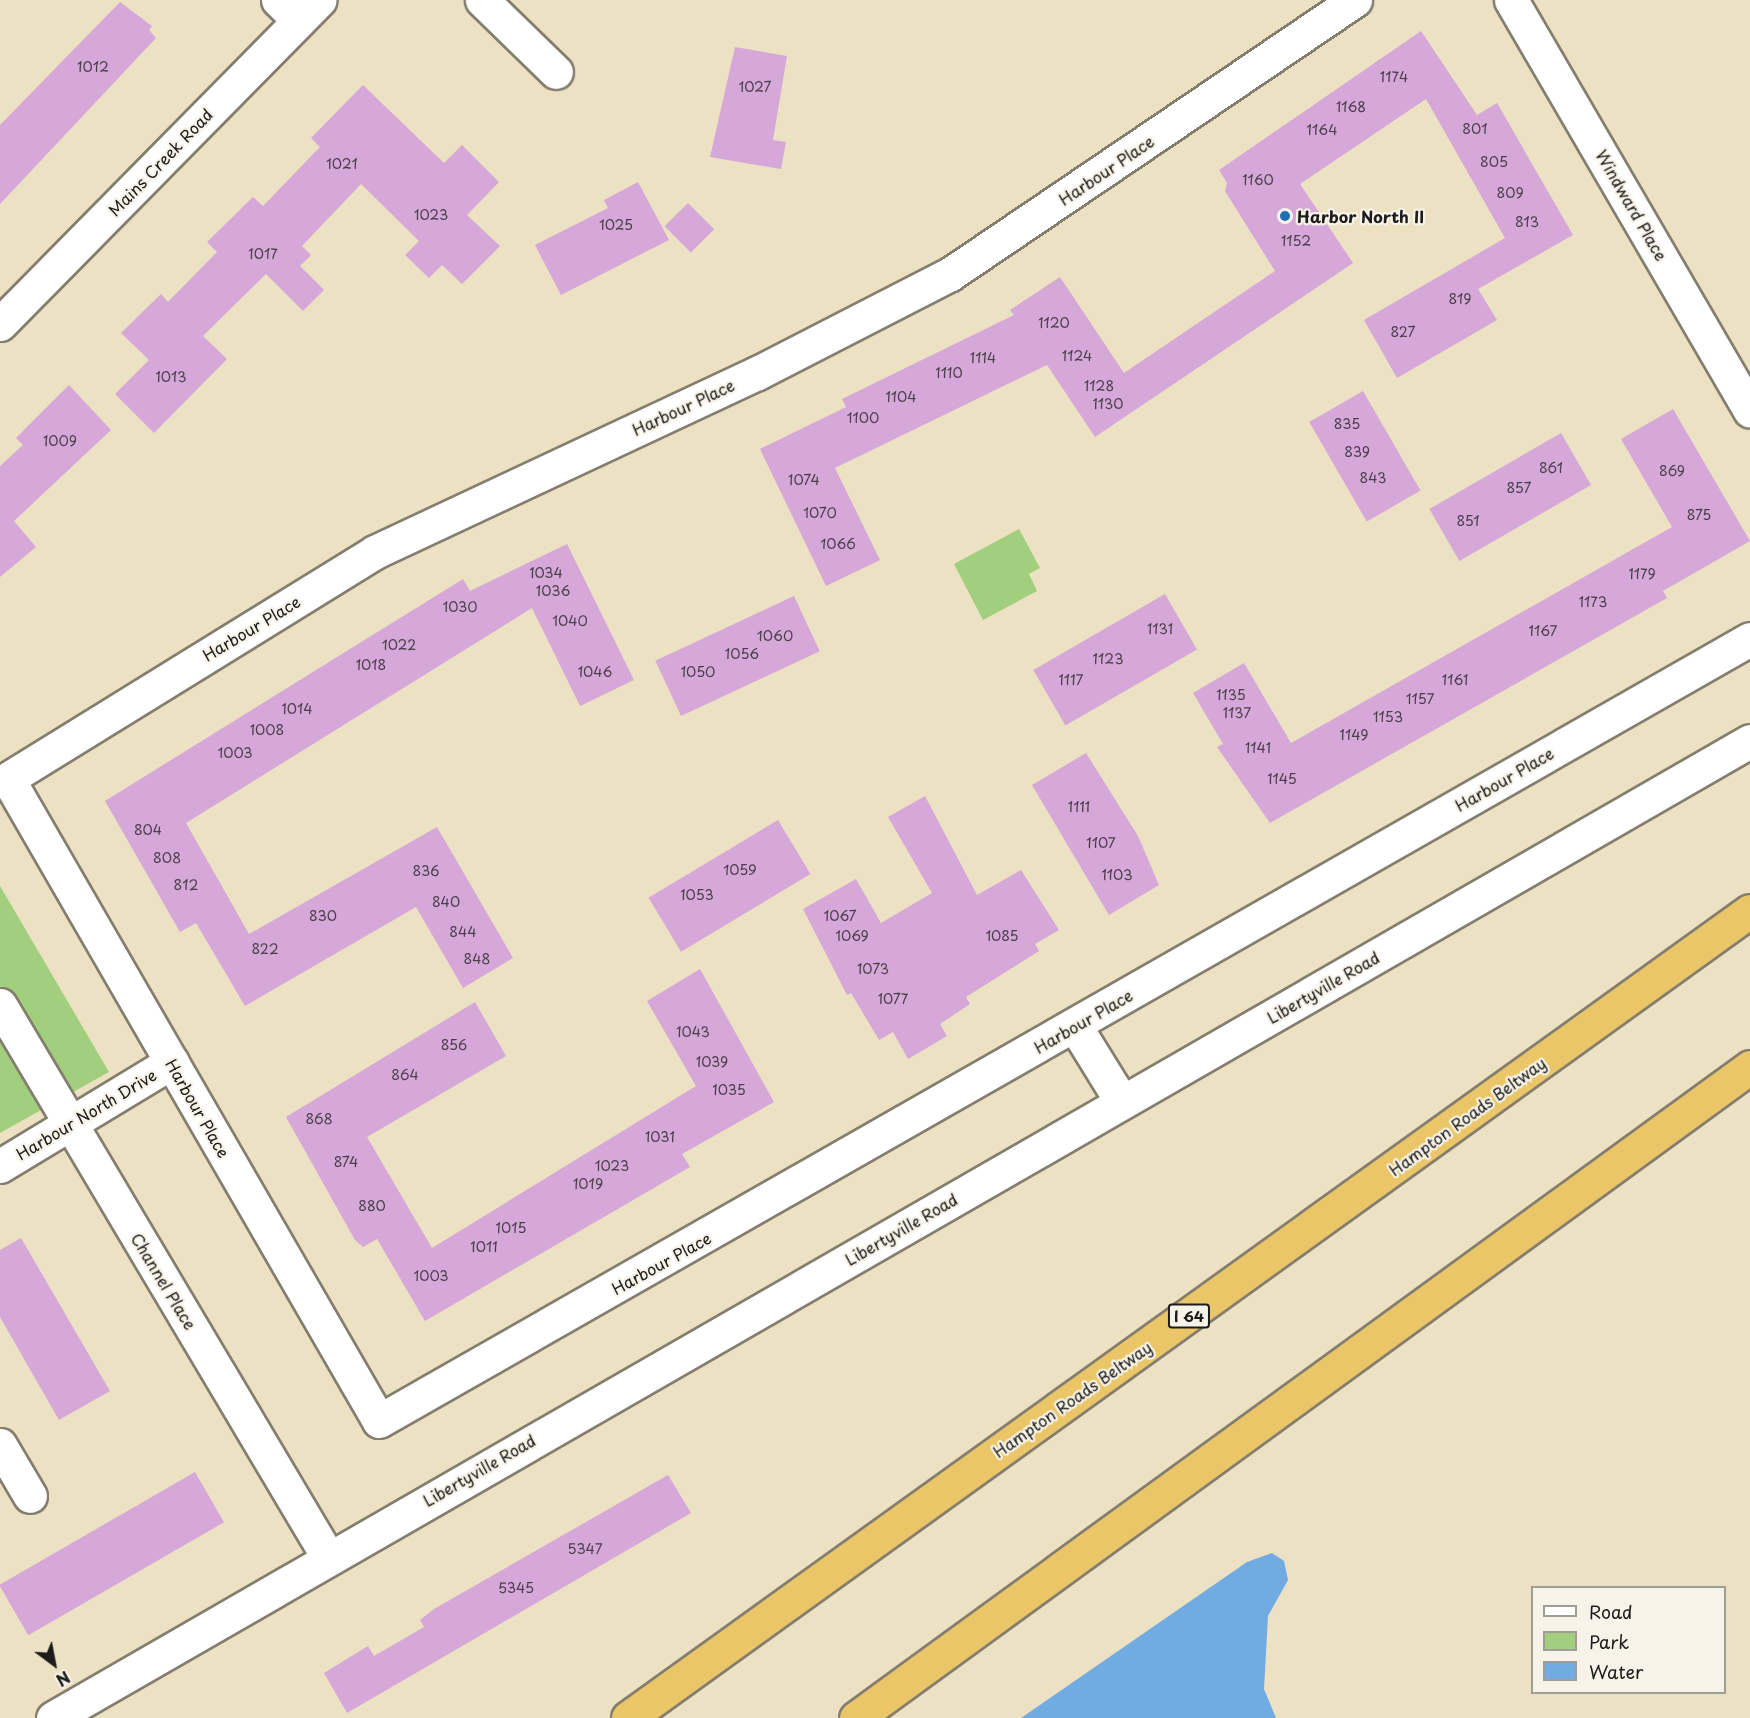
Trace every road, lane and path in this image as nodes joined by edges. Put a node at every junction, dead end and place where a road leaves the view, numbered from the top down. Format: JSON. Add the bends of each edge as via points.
{"nodes":[{"id":1,"x":482,"y":0,"type":"edge"},
{"id":2,"x":1355,"y":0,"type":"edge"},
{"id":3,"x":1511,"y":0,"type":"edge"},
{"id":4,"x":299,"y":7,"type":"edge"},
{"id":5,"x":556,"y":72,"type":"dead end"},
{"id":6,"x":0,"y":324,"type":"edge"},
{"id":7,"x":1750,"y":411,"type":"edge"},
{"id":8,"x":1750,"y":639,"type":"edge"},
{"id":9,"x":1750,"y":741,"type":"edge"},
{"id":10,"x":1750,"y":911,"type":"edge"},
{"id":11,"x":0,"y":1005,"type":"edge"},
{"id":12,"x":1075,"y":1026,"type":"junction"},
{"id":13,"x":172,"y":1062,"type":"junction"},
{"id":14,"x":1750,"y":1067,"type":"edge"},
{"id":15,"x":1122,"y":1102,"type":"junction"},
{"id":16,"x":70,"y":1123,"type":"junction"},
{"id":17,"x":0,"y":1166,"type":"edge"},
{"id":18,"x":0,"y":1445,"type":"edge"},
{"id":19,"x":30,"y":1496,"type":"dead end"},
{"id":20,"x":328,"y":1557,"type":"junction"},
{"id":21,"x":53,"y":1718,"type":"edge"},
{"id":22,"x":628,"y":1718,"type":"edge"},
{"id":23,"x":856,"y":1718,"type":"edge"}],
"edges":[{"from":1,"to":5,"type":"street"},
{"from":2,"to":13,"type":"street","name":"Harbour Place","via":[[950,274],[757,373],[375,552],[8,779]]},
{"from":3,"to":7,"type":"street","name":"Windward Place"},
{"from":4,"to":6,"type":"street","name":"Mains Creek Road"},
{"from":8,"to":12,"type":"street","name":"Harbour Place"},
{"from":9,"to":15,"type":"street","name":"Libertyville Road"},
{"from":10,"to":22,"type":"highway","name":"Hampton Roads Beltway","number":"I 64"},
{"from":11,"to":16,"type":"street","name":"Channel Place"},
{"from":12,"to":13,"type":"street","name":"Harbour Place","via":[[379,1421]]},
{"from":12,"to":15,"type":"street"},
{"from":13,"to":16,"type":"street","name":"Harbour North Drive"},
{"from":14,"to":23,"type":"highway"},
{"from":15,"to":20,"type":"street","name":"Libertyville Road"},
{"from":16,"to":17,"type":"street","name":"Harbour North Drive"},
{"from":16,"to":20,"type":"street","name":"Channel Place"},
{"from":18,"to":19,"type":"street"},
{"from":20,"to":21,"type":"street","name":"Libertyville Road"}]}
